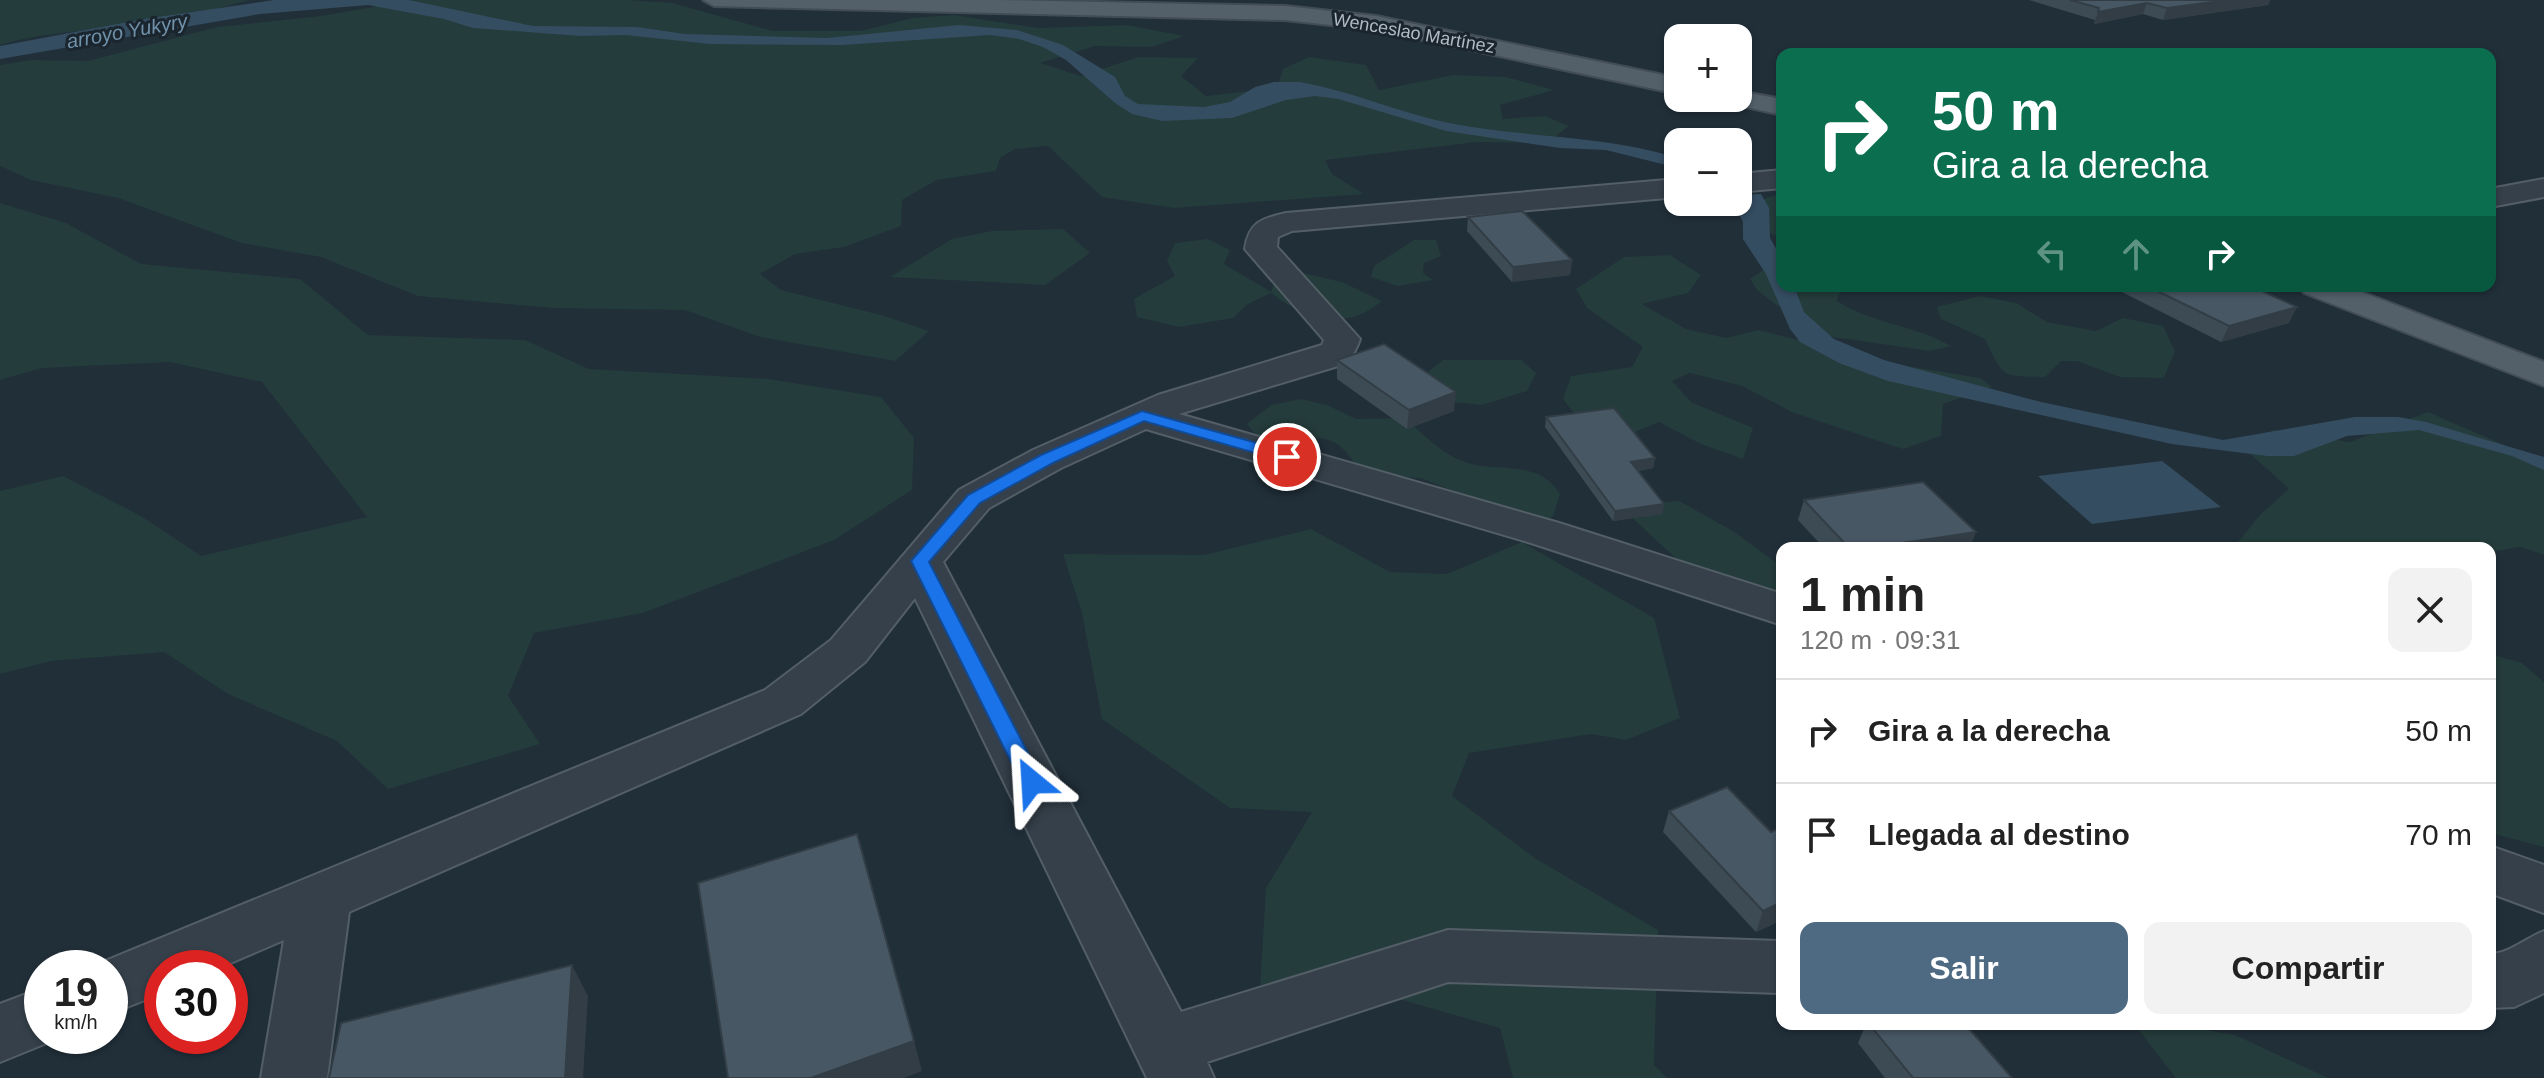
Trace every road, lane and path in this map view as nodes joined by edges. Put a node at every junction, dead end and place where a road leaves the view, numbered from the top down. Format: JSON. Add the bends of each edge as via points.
{"nodes":[{"id":1,"x":714,"y":0,"type":"edge"},
{"id":2,"x":1664,"y":83,"type":"edge"},
{"id":3,"x":1752,"y":101,"type":"edge"},
{"id":4,"x":1776,"y":106,"type":"edge"},
{"id":5,"x":1776,"y":180,"type":"edge"},
{"id":6,"x":1752,"y":182,"type":"edge"},
{"id":7,"x":2544,"y":188,"type":"edge"},
{"id":8,"x":1664,"y":189,"type":"edge"},
{"id":9,"x":2496,"y":197,"type":"edge"},
{"id":10,"x":2331,"y":292,"type":"edge"},
{"id":11,"x":2544,"y":375,"type":"edge"},
{"id":12,"x":1142,"y":416,"type":"junction"},
{"id":13,"x":920,"y":561,"type":"junction"},
{"id":14,"x":1776,"y":608,"type":"edge"},
{"id":15,"x":2496,"y":871,"type":"edge"},
{"id":16,"x":2544,"y":889,"type":"edge"},
{"id":17,"x":321,"y":898,"type":"junction"},
{"id":18,"x":2544,"y":957,"type":"edge"},
{"id":19,"x":1776,"y":967,"type":"edge"},
{"id":20,"x":128,"y":979,"type":"edge"},
{"id":21,"x":2496,"y":981,"type":"edge"},
{"id":22,"x":24,"y":1023,"type":"edge"},
{"id":23,"x":0,"y":1033,"type":"edge"},
{"id":24,"x":1174,"y":1062,"type":"edge"},
{"id":25,"x":294,"y":1078,"type":"edge"}],
"edges":[{"from":1,"to":2,"type":"main road","name":"Wenceslao Martínez","via":[[1285,13],[1376,23]]},
{"from":3,"to":4,"type":"main road"},
{"from":5,"to":6,"type":"street"},
{"from":7,"to":9,"type":"street"},
{"from":8,"to":12,"type":"street","via":[[1286,222],[1263,232],[1261,249],[1342,339],[1338,351]]},
{"from":10,"to":11,"type":"main road"},
{"from":12,"to":13,"type":"street","via":[[974,499]]},
{"from":12,"to":14,"type":"street","via":[[1418,494]]},
{"from":13,"to":17,"type":"street","via":[[848,651],[783,702]]},
{"from":13,"to":24,"type":"street"},
{"from":15,"to":16,"type":"street"},
{"from":17,"to":20,"type":"street"},
{"from":17,"to":25,"type":"street"},
{"from":18,"to":21,"type":"street","via":[[2514,980]]},
{"from":19,"to":24,"type":"street","via":[[1448,956]]},
{"from":22,"to":23,"type":"street"}]}
